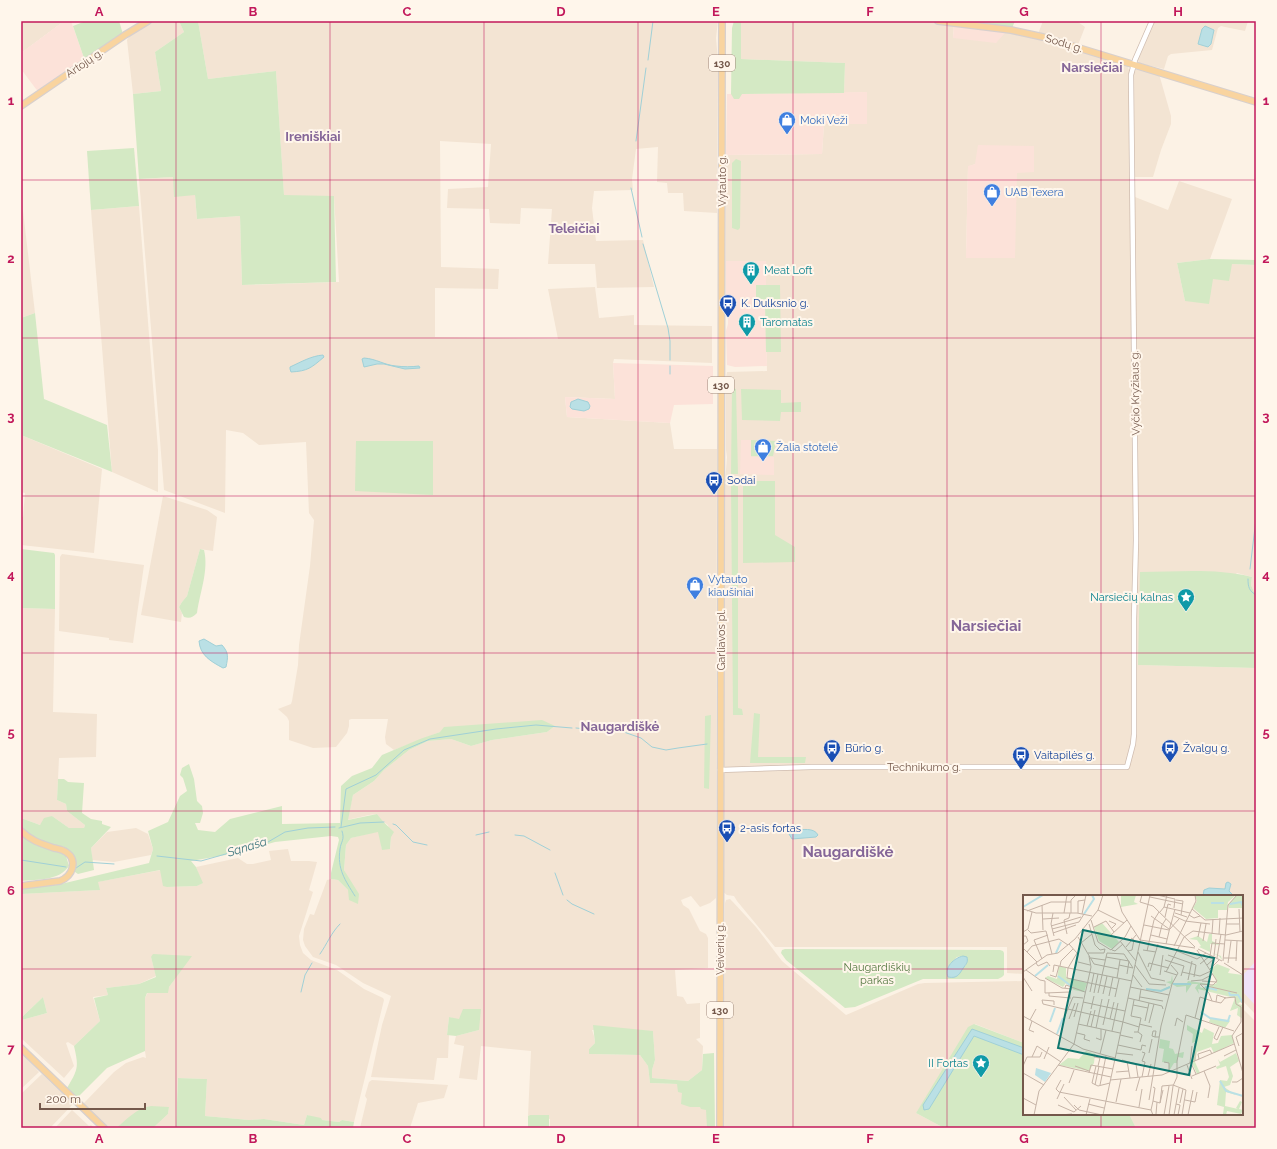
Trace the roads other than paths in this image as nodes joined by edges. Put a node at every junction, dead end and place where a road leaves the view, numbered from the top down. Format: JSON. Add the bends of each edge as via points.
{"nodes":[{"id":1,"x":148,"y":21,"type":"edge"},
{"id":2,"x":722,"y":21,"type":"edge"},
{"id":3,"x":938,"y":21,"type":"edge"},
{"id":4,"x":1152,"y":21,"type":"edge"},
{"id":5,"x":1133,"y":65,"type":"junction"},
{"id":6,"x":1256,"y":102,"type":"edge"},
{"id":7,"x":21,"y":106,"type":"edge"},
{"id":8,"x":722,"y":341,"type":"joint"},
{"id":9,"x":1127,"y":767,"type":"joint"},
{"id":10,"x":720,"y":770,"type":"junction"},
{"id":11,"x":21,"y":831,"type":"edge"},
{"id":12,"x":21,"y":886,"type":"edge"},
{"id":13,"x":21,"y":1048,"type":"edge"},
{"id":14,"x":104,"y":1128,"type":"edge"},
{"id":15,"x":720,"y":1128,"type":"edge"}],
"edges":[{"from":1,"to":7,"type":"main road","name":"Artojų g."},
{"from":2,"to":8,"type":"main road","name":"Vytauto g.","number":"130"},
{"from":3,"to":5,"type":"main road","name":"Sodų g.","via":[[1037,35]]},
{"from":4,"to":5,"type":"street","name":"Vyčio Kryžiaus g."},
{"from":5,"to":6,"type":"main road","name":"Sodų g."},
{"from":5,"to":9,"type":"street","name":"Vyčio Kryžiaus g.","via":[[1131,100],[1136,540],[1134,734]]},
{"from":8,"to":10,"type":"main road","name":"Garliavos pl.","number":"130"},
{"from":9,"to":10,"type":"street","name":"Technikumo g.","via":[[811,766]]},
{"from":10,"to":15,"type":"main road","name":"Veiverių g.","number":"130"},
{"from":11,"to":12,"type":"main road","via":[[32,841],[64,851],[72,864],[66,879]]},
{"from":13,"to":14,"type":"main road"}]}
